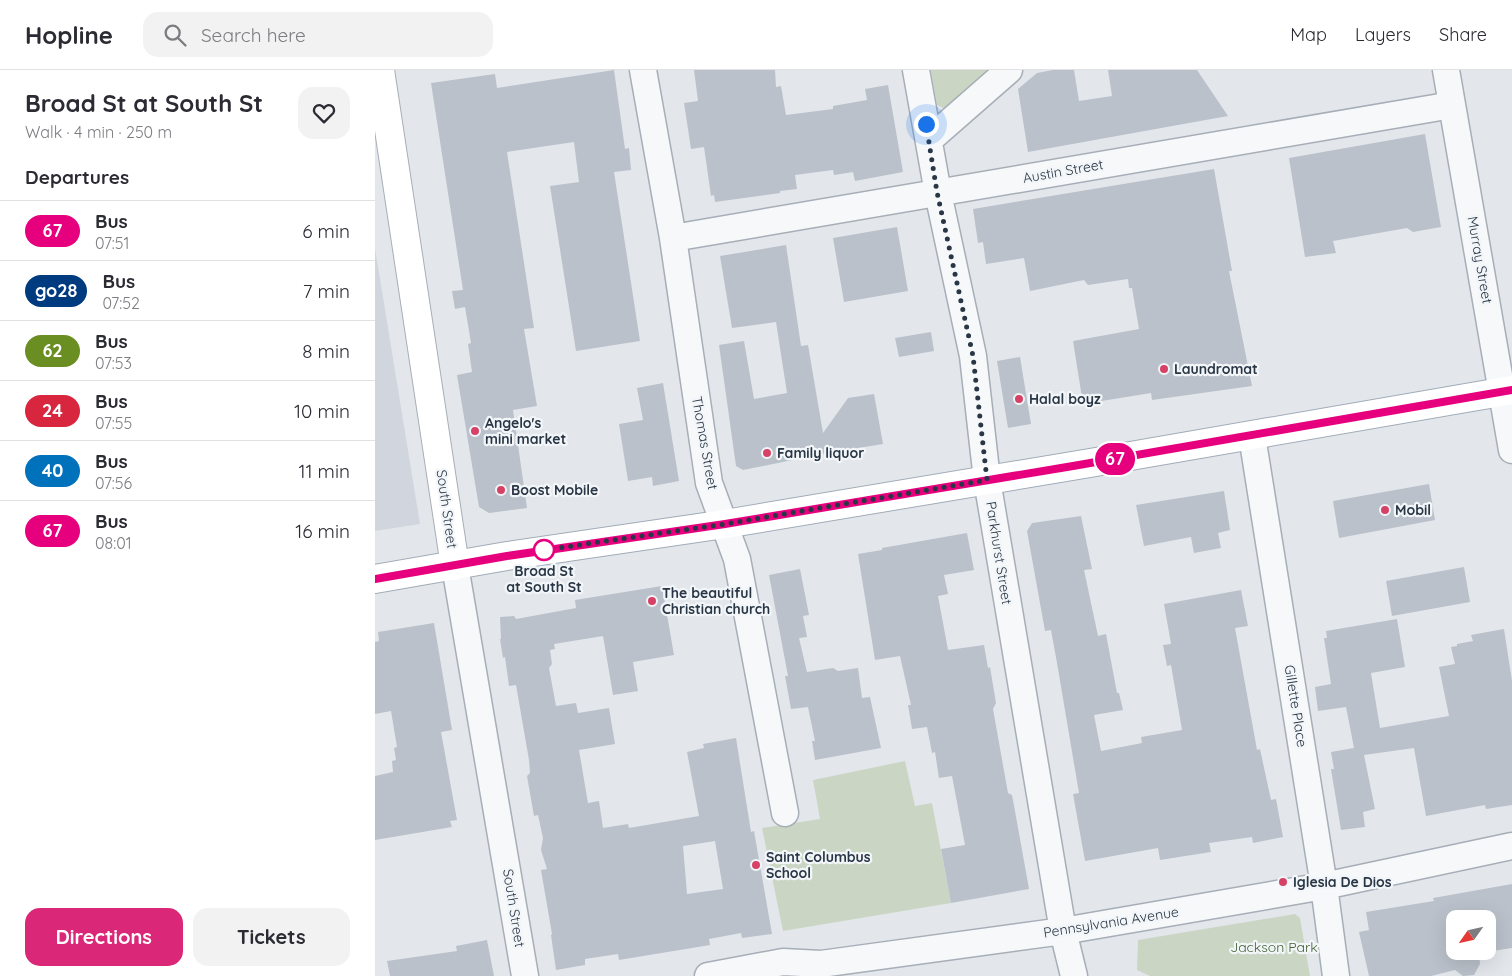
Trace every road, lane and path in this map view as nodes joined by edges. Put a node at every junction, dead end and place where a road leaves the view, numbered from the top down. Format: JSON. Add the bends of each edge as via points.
{"nodes":[{"id":1,"x":380,"y":70,"type":"edge"},
{"id":2,"x":643,"y":70,"type":"edge"},
{"id":3,"x":916,"y":70,"type":"edge"},
{"id":4,"x":1009,"y":70,"type":"edge"},
{"id":5,"x":1446,"y":70,"type":"edge"},
{"id":6,"x":1452,"y":105,"type":"junction"},
{"id":7,"x":929,"y":140,"type":"junction"},
{"id":8,"x":937,"y":192,"type":"junction"},
{"id":9,"x":673,"y":238,"type":"junction"},
{"id":10,"x":1507,"y":391,"type":"edge"},
{"id":11,"x":1251,"y":436,"type":"junction"},
{"id":12,"x":1512,"y":450,"type":"edge"},
{"id":13,"x":987,"y":480,"type":"junction"},
{"id":14,"x":725,"y":524,"type":"junction"},
{"id":15,"x":455,"y":566,"type":"junction"},
{"id":16,"x":375,"y":580,"type":"edge"},
{"id":17,"x":785,"y":813,"type":"dead end"},
{"id":18,"x":1512,"y":846,"type":"edge"},
{"id":19,"x":1324,"y":886,"type":"junction"},
{"id":20,"x":1063,"y":931,"type":"junction"},
{"id":21,"x":822,"y":970,"type":"edge"},
{"id":22,"x":525,"y":976,"type":"edge"},
{"id":23,"x":708,"y":976,"type":"edge"},
{"id":24,"x":1074,"y":976,"type":"edge"},
{"id":25,"x":1336,"y":976,"type":"edge"}],
"edges":[{"from":1,"to":15,"type":"main road","name":"South Street"},
{"from":2,"to":9,"type":"street","name":"Thomas Street"},
{"from":3,"to":7,"type":"street","name":"Parkhurst Street"},
{"from":4,"to":7,"type":"street"},
{"from":5,"to":6,"type":"street","name":"Murray Street"},
{"from":6,"to":8,"type":"street","name":"Austin Street"},
{"from":6,"to":10,"type":"street","name":"Murray Street"},
{"from":7,"to":8,"type":"street","name":"Parkhurst Street"},
{"from":8,"to":9,"type":"street","name":"Austin Street"},
{"from":8,"to":13,"type":"street","name":"Parkhurst Street","via":[[973,356]]},
{"from":9,"to":14,"type":"street","name":"Thomas Street","via":[[709,483]]},
{"from":10,"to":11,"type":"main road"},
{"from":10,"to":12,"type":"street","name":"Murray Street"},
{"from":11,"to":13,"type":"main road"},
{"from":11,"to":19,"type":"street","name":"Gillette Place"},
{"from":13,"to":14,"type":"main road"},
{"from":13,"to":20,"type":"street","name":"Parkhurst Street"},
{"from":14,"to":15,"type":"main road"},
{"from":14,"to":17,"type":"street","name":"Thomas Street","via":[[737,559]]},
{"from":15,"to":16,"type":"main road"},
{"from":15,"to":22,"type":"street","name":"South Street"},
{"from":18,"to":19,"type":"street","name":"Pennsylvania Avenue"},
{"from":19,"to":20,"type":"street","name":"Pennsylvania Avenue"},
{"from":19,"to":25,"type":"street","name":"Gillette Place"},
{"from":20,"to":21,"type":"street","name":"Pennsylvania Avenue"},
{"from":20,"to":24,"type":"street","name":"Parkhurst Street"},
{"from":21,"to":23,"type":"street","name":"Pennsylvania Avenue","via":[[783,962]]}]}
